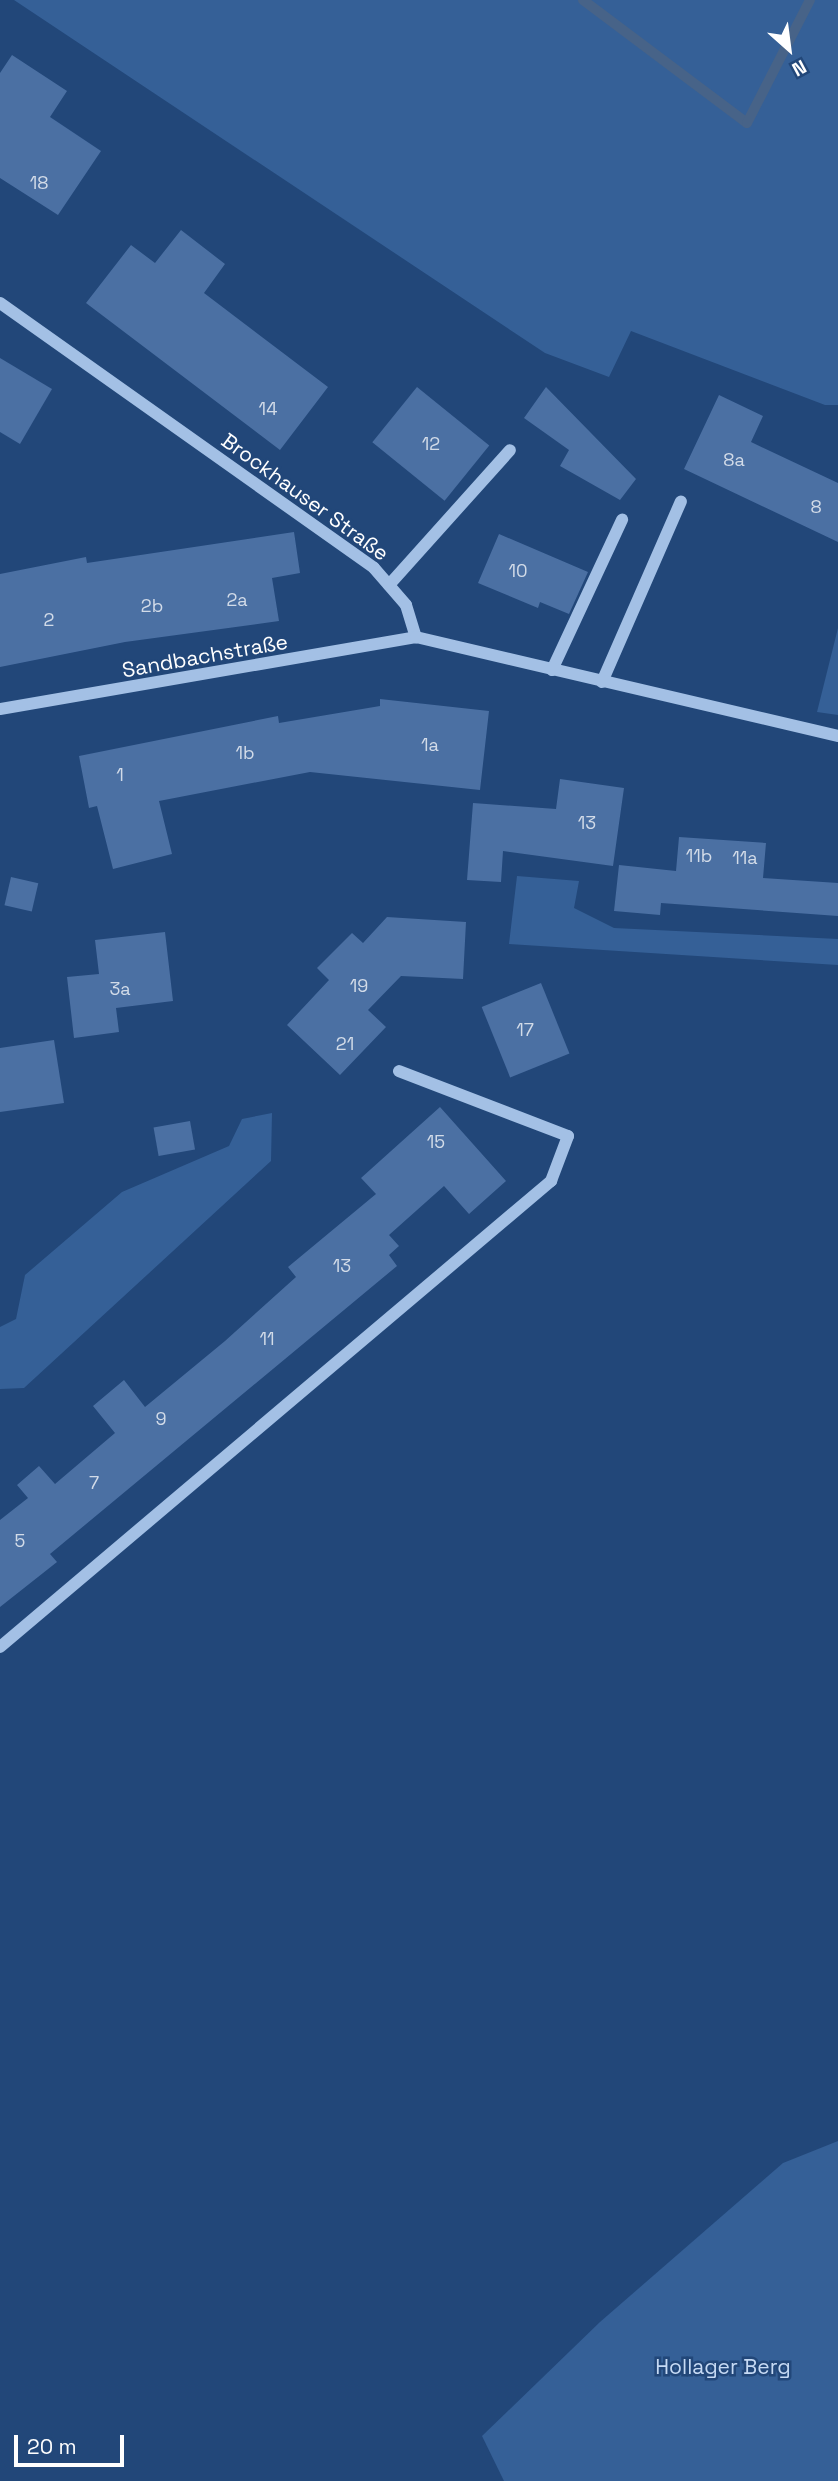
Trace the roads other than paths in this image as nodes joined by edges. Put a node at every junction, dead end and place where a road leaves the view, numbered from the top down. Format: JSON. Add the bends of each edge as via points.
{"nodes":[{"id":1,"x":0,"y":303,"type":"edge"},
{"id":2,"x":510,"y":450,"type":"dead end"},
{"id":3,"x":681,"y":501,"type":"dead end"},
{"id":4,"x":622,"y":520,"type":"dead end"},
{"id":5,"x":388,"y":585,"type":"junction"},
{"id":6,"x":416,"y":637,"type":"junction"},
{"id":7,"x":552,"y":670,"type":"junction"},
{"id":8,"x":602,"y":682,"type":"junction"},
{"id":9,"x":0,"y":709,"type":"edge"},
{"id":10,"x":838,"y":736,"type":"edge"},
{"id":11,"x":399,"y":1071,"type":"dead end"},
{"id":12,"x":0,"y":1647,"type":"edge"}],
"edges":[{"from":1,"to":5,"type":"street","name":"Brockhauser Straße","via":[[374,568]]},
{"from":2,"to":5,"type":"street"},
{"from":3,"to":8,"type":"street"},
{"from":4,"to":7,"type":"street"},
{"from":5,"to":6,"type":"street","name":"Brockhauser Straße","via":[[406,605]]},
{"from":6,"to":7,"type":"street"},
{"from":6,"to":9,"type":"street","name":"Sandbachstraße"},
{"from":7,"to":8,"type":"street"},
{"from":8,"to":10,"type":"street"},
{"from":11,"to":12,"type":"street","via":[[568,1136],[551,1181]]}]}
